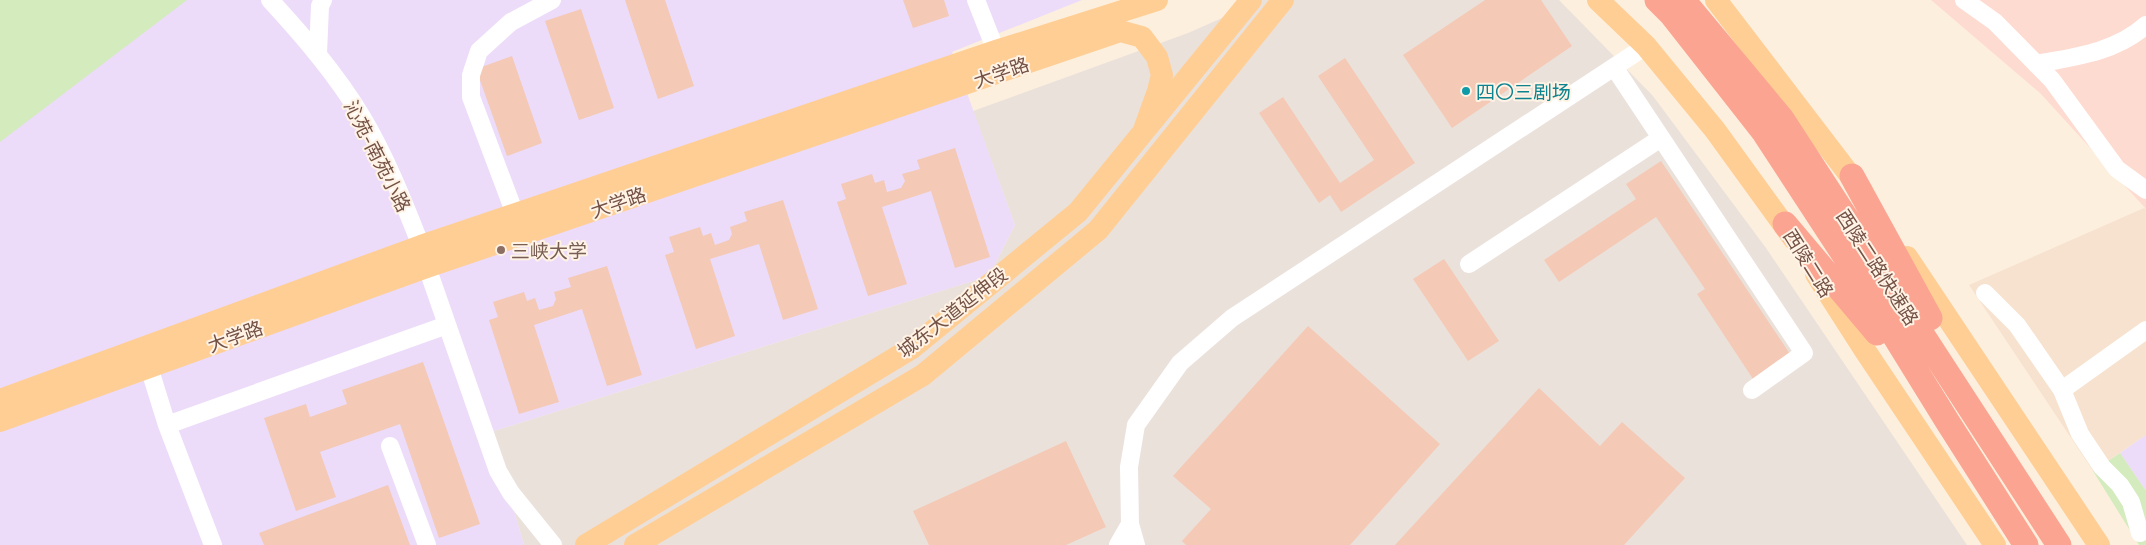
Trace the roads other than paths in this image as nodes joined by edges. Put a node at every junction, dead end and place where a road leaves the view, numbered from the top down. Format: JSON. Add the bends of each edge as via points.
{"nodes":[{"id":1,"x":270,"y":0,"type":"edge"},
{"id":2,"x":323,"y":0,"type":"edge"},
{"id":3,"x":552,"y":0,"type":"edge"},
{"id":4,"x":976,"y":0,"type":"edge"},
{"id":5,"x":1157,"y":0,"type":"edge"},
{"id":6,"x":1252,"y":0,"type":"edge"},
{"id":7,"x":1283,"y":0,"type":"edge"},
{"id":8,"x":1598,"y":0,"type":"edge"},
{"id":9,"x":1657,"y":0,"type":"edge"},
{"id":10,"x":1683,"y":0,"type":"edge"},
{"id":11,"x":1716,"y":0,"type":"edge"},
{"id":12,"x":1964,"y":0,"type":"edge"},
{"id":13,"x":2146,"y":25,"type":"edge"},
{"id":14,"x":1646,"y":46,"type":"junction"},
{"id":15,"x":996,"y":51,"type":"junction"},
{"id":16,"x":318,"y":52,"type":"junction"},
{"id":17,"x":2036,"y":64,"type":"junction"},
{"id":18,"x":1614,"y":67,"type":"junction"},
{"id":19,"x":1144,"y":130,"type":"junction"},
{"id":20,"x":1661,"y":138,"type":"junction"},
{"id":21,"x":1852,"y":176,"type":"junction"},
{"id":22,"x":2146,"y":190,"type":"edge"},
{"id":23,"x":515,"y":214,"type":"junction"},
{"id":24,"x":1785,"y":224,"type":"junction"},
{"id":25,"x":424,"y":256,"type":"junction"},
{"id":26,"x":1860,"y":258,"type":"junction"},
{"id":27,"x":1469,"y":264,"type":"dead end"},
{"id":28,"x":1986,"y":293,"type":"dead end"},
{"id":29,"x":447,"y":325,"type":"junction"},
{"id":30,"x":2146,"y":330,"type":"edge"},
{"id":31,"x":149,"y":367,"type":"junction"},
{"id":32,"x":1752,"y":390,"type":"dead end"},
{"id":33,"x":2062,"y":390,"type":"junction"},
{"id":34,"x":0,"y":400,"type":"edge"},
{"id":35,"x":0,"y":421,"type":"edge"},
{"id":36,"x":1947,"y":421,"type":"junction"},
{"id":37,"x":167,"y":425,"type":"junction"},
{"id":38,"x":390,"y":446,"type":"dead end"},
{"id":39,"x":1130,"y":524,"type":"junction"},
{"id":40,"x":2140,"y":533,"type":"dead end"},
{"id":41,"x":2053,"y":535,"type":"edge"},
{"id":42,"x":213,"y":545,"type":"edge"},
{"id":43,"x":427,"y":545,"type":"edge"},
{"id":44,"x":553,"y":545,"type":"edge"},
{"id":45,"x":586,"y":545,"type":"edge"},
{"id":46,"x":635,"y":545,"type":"edge"},
{"id":47,"x":1118,"y":545,"type":"edge"},
{"id":48,"x":1136,"y":545,"type":"edge"},
{"id":49,"x":1996,"y":545,"type":"edge"},
{"id":50,"x":2026,"y":545,"type":"edge"},
{"id":51,"x":2099,"y":545,"type":"edge"}],
"edges":[{"from":1,"to":16,"type":"street","name":"沁苑-南苑小路"},
{"from":2,"to":16,"type":"street"},
{"from":3,"to":23,"type":"street","via":[[511,22],[479,51],[471,75],[471,97]]},
{"from":4,"to":15,"type":"street"},
{"from":5,"to":15,"type":"main road","name":"大学路"},
{"from":6,"to":19,"type":"main road","name":"城东大道延伸段"},
{"from":7,"to":46,"type":"main road","name":"城东大道延伸段","via":[[1098,230],[923,375]]},
{"from":8,"to":14,"type":"main road","name":"西陵二路"},
{"from":9,"to":26,"type":"highway","name":"西陵二路快速路","via":[[1672,15]]},
{"from":10,"to":26,"type":"highway","name":"西陵二路快速路","via":[[1782,119]]},
{"from":11,"to":21,"type":"main road"},
{"from":12,"to":17,"type":"street","via":[[1995,22]]},
{"from":13,"to":17,"type":"street","via":[[2135,35],[2093,54]]},
{"from":14,"to":18,"type":"street"},
{"from":14,"to":24,"type":"main road","name":"西陵二路","via":[[1715,130]]},
{"from":15,"to":23,"type":"main road","name":"大学路"},
{"from":16,"to":25,"type":"street","name":"沁苑-南苑小路","via":[[362,118],[401,197]]},
{"from":17,"to":22,"type":"street","via":[[2052,80],[2117,169]]},
{"from":18,"to":20,"type":"street"},
{"from":18,"to":39,"type":"street","via":[[1232,318],[1180,363],[1136,425],[1129,467]]},
{"from":19,"to":25,"type":"main road","name":"大学路","via":[[1162,74],[1156,57],[1142,37],[1120,31]]},
{"from":19,"to":45,"type":"main road","name":"城东大道延伸段","via":[[1078,212],[912,348]]},
{"from":20,"to":27,"type":"street"},
{"from":20,"to":32,"type":"street","via":[[1804,353]]},
{"from":21,"to":41,"type":"highway"},
{"from":21,"to":51,"type":"main road"},
{"from":23,"to":25,"type":"main road","name":"大学路"},
{"from":24,"to":36,"type":"highway","via":[[1860,311]]},
{"from":24,"to":49,"type":"main road","name":"西陵二路","via":[[1864,350]]},
{"from":25,"to":29,"type":"street","name":"沁苑-南苑小路"},
{"from":25,"to":31,"type":"main road","name":"大学路"},
{"from":25,"to":34,"type":"main road","name":"大学路"},
{"from":26,"to":36,"type":"highway","name":"西陵二路快速路"},
{"from":26,"to":41,"type":"highway","name":"西陵二路快速路"},
{"from":28,"to":33,"type":"street","via":[[2017,325]]},
{"from":29,"to":37,"type":"street"},
{"from":29,"to":44,"type":"street","name":"沁苑-南苑小路","via":[[501,476]]},
{"from":30,"to":33,"type":"street"},
{"from":31,"to":35,"type":"main road","name":"大学路"},
{"from":31,"to":37,"type":"street"},
{"from":33,"to":40,"type":"street","via":[[2080,434],[2131,502]]},
{"from":36,"to":50,"type":"highway","name":"西陵二路快速路"},
{"from":37,"to":42,"type":"street"},
{"from":38,"to":43,"type":"street"},
{"from":39,"to":47,"type":"street"},
{"from":39,"to":48,"type":"street"}]}
